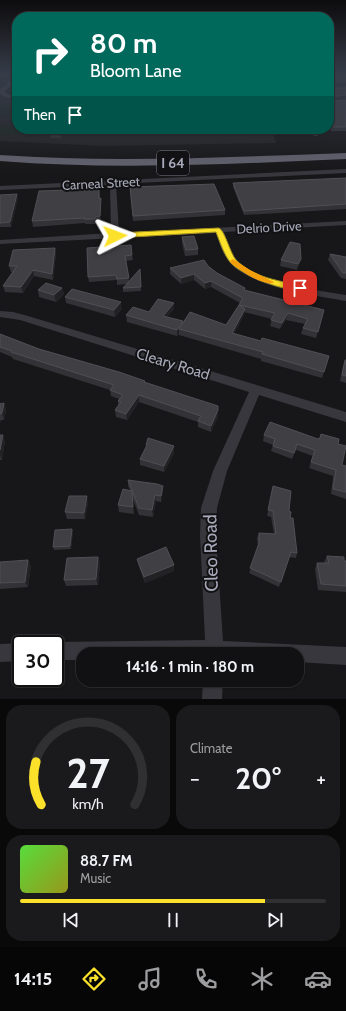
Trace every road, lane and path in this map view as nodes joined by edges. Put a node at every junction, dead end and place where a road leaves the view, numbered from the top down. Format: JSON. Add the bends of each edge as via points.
{"nodes":[{"id":1,"x":329,"y":146,"type":"dead end"},
{"id":2,"x":346,"y":146,"type":"edge"},
{"id":3,"x":0,"y":148,"type":"edge"},
{"id":4,"x":287,"y":149,"type":"junction"},
{"id":5,"x":346,"y":156,"type":"edge"},
{"id":6,"x":0,"y":158,"type":"edge"},
{"id":7,"x":346,"y":172,"type":"edge"},
{"id":8,"x":113,"y":182,"type":"junction"},
{"id":9,"x":0,"y":188,"type":"edge"},
{"id":10,"x":346,"y":223,"type":"edge"},
{"id":11,"x":219,"y":230,"type":"junction"},
{"id":12,"x":115,"y":236,"type":"junction"},
{"id":13,"x":0,"y":242,"type":"edge"},
{"id":14,"x":346,"y":298,"type":"edge"},
{"id":15,"x":0,"y":314,"type":"edge"},
{"id":16,"x":256,"y":389,"type":"junction"},
{"id":17,"x":346,"y":417,"type":"edge"},
{"id":18,"x":215,"y":647,"type":"edge"},
{"id":19,"x":64,"y":651,"type":"edge"},
{"id":20,"x":76,"y":651,"type":"edge"},
{"id":21,"x":12,"y":652,"type":"edge"},
{"id":22,"x":0,"y":653,"type":"edge"},
{"id":23,"x":304,"y":653,"type":"edge"},
{"id":24,"x":346,"y":656,"type":"edge"},
{"id":25,"x":213,"y":687,"type":"edge"},
{"id":26,"x":212,"y":699,"type":"edge"}],
"edges":[{"from":1,"to":4,"type":"highway"},
{"from":2,"to":4,"type":"highway","number":"I 64"},
{"from":3,"to":4,"type":"highway","number":"I 64","via":[[140,153]]},
{"from":5,"to":6,"type":"highway","number":"I 64","via":[[145,163]]},
{"from":7,"to":8,"type":"street","name":"Carneal Street"},
{"from":8,"to":9,"type":"street","name":"Carneal Street"},
{"from":8,"to":12,"type":"street"},
{"from":10,"to":11,"type":"street","name":"Delrio Drive"},
{"from":11,"to":12,"type":"street","name":"Delrio Drive"},
{"from":11,"to":14,"type":"street","via":[[233,261],[247,272],[270,282]]},
{"from":12,"to":13,"type":"street","name":"Delrio Drive"},
{"from":15,"to":16,"type":"street","name":"Cleary Road","via":[[24,318]]},
{"from":16,"to":17,"type":"street","name":"Cleary Road"},
{"from":16,"to":18,"type":"street","name":"Cleo Road","via":[[220,471],[209,508],[208,535]]},
{"from":19,"to":20,"type":"street"},
{"from":21,"to":22,"type":"street"},
{"from":23,"to":24,"type":"street"},
{"from":25,"to":26,"type":"street"}]}
